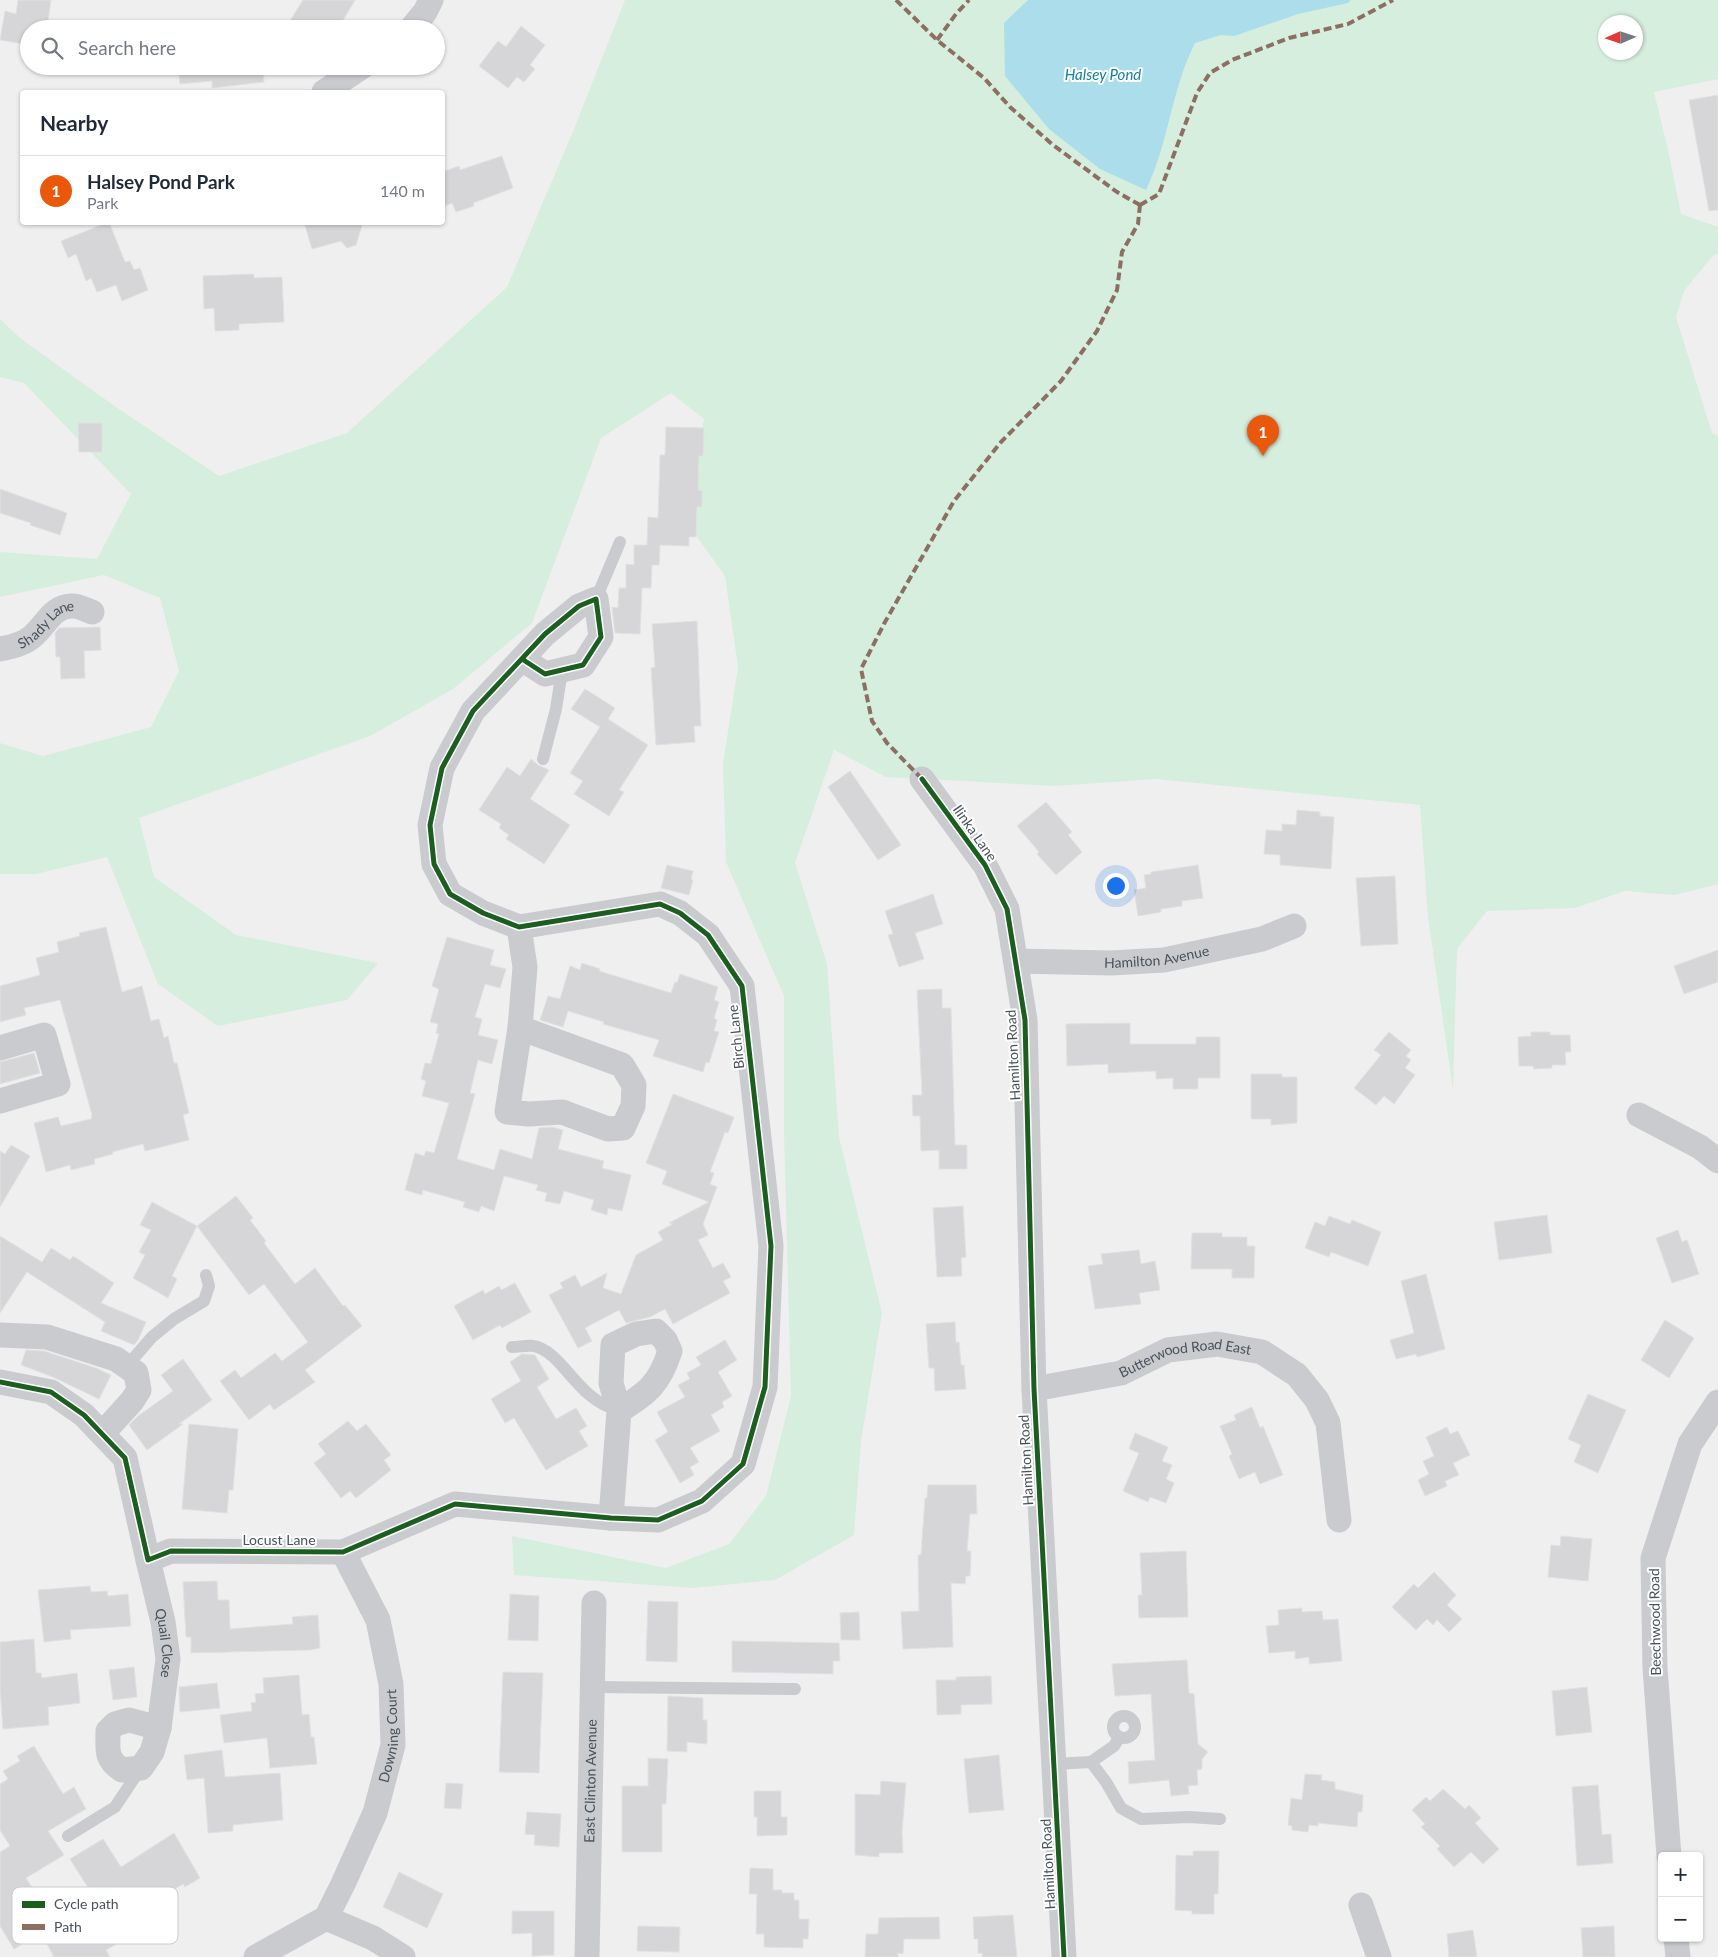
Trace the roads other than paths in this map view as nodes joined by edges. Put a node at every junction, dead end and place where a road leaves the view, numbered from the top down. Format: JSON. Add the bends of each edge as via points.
{"nodes":[{"id":1,"x":431,"y":0,"type":"edge"},
{"id":2,"x":418,"y":20,"type":"edge"},
{"id":3,"x":349,"y":75,"type":"edge"},
{"id":4,"x":327,"y":90,"type":"edge"},
{"id":5,"x":620,"y":542,"type":"dead end"},
{"id":6,"x":596,"y":599,"type":"junction"},
{"id":7,"x":92,"y":612,"type":"dead end"},
{"id":8,"x":0,"y":649,"type":"edge"},
{"id":9,"x":522,"y":659,"type":"junction"},
{"id":10,"x":562,"y":670,"type":"junction"},
{"id":11,"x":543,"y":759,"type":"dead end"},
{"id":12,"x":922,"y":779,"type":"dead end"},
{"id":13,"x":1294,"y":926,"type":"dead end"},
{"id":14,"x":519,"y":927,"type":"junction"},
{"id":15,"x":1016,"y":961,"type":"junction"},
{"id":16,"x":520,"y":1028,"type":"junction"},
{"id":17,"x":0,"y":1048,"type":"edge"},
{"id":18,"x":0,"y":1101,"type":"edge"},
{"id":19,"x":1639,"y":1115,"type":"dead end"},
{"id":20,"x":1718,"y":1161,"type":"edge"},
{"id":21,"x":206,"y":1275,"type":"dead end"},
{"id":22,"x":0,"y":1335,"type":"edge"},
{"id":23,"x":512,"y":1347,"type":"dead end"},
{"id":24,"x":126,"y":1367,"type":"junction"},
{"id":25,"x":0,"y":1382,"type":"edge"},
{"id":26,"x":1034,"y":1389,"type":"junction"},
{"id":27,"x":1718,"y":1402,"type":"edge"},
{"id":28,"x":619,"y":1412,"type":"joint"},
{"id":29,"x":102,"y":1434,"type":"junction"},
{"id":30,"x":611,"y":1518,"type":"junction"},
{"id":31,"x":658,"y":1520,"type":"joint"},
{"id":32,"x":1339,"y":1520,"type":"dead end"},
{"id":33,"x":343,"y":1552,"type":"junction"},
{"id":34,"x":148,"y":1560,"type":"junction"},
{"id":35,"x":594,"y":1603,"type":"dead end"},
{"id":36,"x":592,"y":1687,"type":"junction"},
{"id":37,"x":795,"y":1689,"type":"dead end"},
{"id":38,"x":159,"y":1728,"type":"junction"},
{"id":39,"x":1119,"y":1738,"type":"dead end"},
{"id":40,"x":1091,"y":1762,"type":"junction"},
{"id":41,"x":1054,"y":1764,"type":"junction"},
{"id":42,"x":141,"y":1768,"type":"junction"},
{"id":43,"x":1220,"y":1818,"type":"dead end"},
{"id":44,"x":68,"y":1836,"type":"dead end"},
{"id":45,"x":1669,"y":1852,"type":"edge"},
{"id":46,"x":1361,"y":1906,"type":"dead end"},
{"id":47,"x":326,"y":1918,"type":"junction"},
{"id":48,"x":1676,"y":1942,"type":"edge"},
{"id":49,"x":256,"y":1957,"type":"edge"},
{"id":50,"x":403,"y":1957,"type":"edge"},
{"id":51,"x":587,"y":1957,"type":"edge"},
{"id":52,"x":1064,"y":1957,"type":"edge"},
{"id":53,"x":1379,"y":1957,"type":"edge"},
{"id":54,"x":1678,"y":1957,"type":"edge"}],
"edges":[{"from":1,"to":2,"type":"street"},
{"from":3,"to":4,"type":"street"},
{"from":5,"to":6,"type":"lane"},
{"from":6,"to":9,"type":"street","via":[[579,606],[545,634]]},
{"from":6,"to":10,"type":"street","via":[[601,637],[583,665]]},
{"from":7,"to":8,"type":"street","name":"Shady Lane","via":[[72,606],[60,609],[33,636],[14,647]]},
{"from":9,"to":10,"type":"street","via":[[545,674]]},
{"from":9,"to":14,"type":"street","via":[[474,711],[442,768],[430,825],[434,864],[450,894],[483,913]]},
{"from":10,"to":11,"type":"lane"},
{"from":12,"to":15,"type":"street","name":"Ilinka Lane","via":[[986,865],[1007,909]]},
{"from":13,"to":15,"type":"street","name":"Hamilton Avenue","via":[[1262,939],[1164,960],[1111,963]]},
{"from":14,"to":16,"type":"street","via":[[525,968]]},
{"from":14,"to":31,"type":"street","name":"Birch Lane","via":[[660,904],[680,913],[708,935],[742,986],[771,1246],[765,1387],[743,1464],[702,1501]]},
{"from":15,"to":26,"type":"street","name":"Hamilton Road","via":[[1025,1020]]},
{"from":16,"to":16,"type":"street","via":[[507,1112],[562,1112],[608,1129],[623,1128],[633,1106],[634,1085],[622,1065]]},
{"from":17,"to":18,"type":"street","via":[[44,1035],[58,1084]]},
{"from":19,"to":20,"type":"street","via":[[1700,1146]]},
{"from":21,"to":24,"type":"lane","via":[[209,1286],[204,1301],[152,1337]]},
{"from":22,"to":24,"type":"street","via":[[47,1336],[116,1359]]},
{"from":23,"to":28,"type":"lane","via":[[542,1348],[590,1396],[604,1407]]},
{"from":24,"to":29,"type":"street","via":[[136,1374],[138,1390]]},
{"from":25,"to":29,"type":"street","via":[[51,1392],[84,1415]]},
{"from":26,"to":32,"type":"street","name":"Butterwood Road East","via":[[1121,1373],[1168,1350],[1217,1344],[1262,1352],[1297,1375],[1317,1400],[1328,1423]]},
{"from":26,"to":41,"type":"street","name":"Hamilton Road"},
{"from":27,"to":45,"type":"street","name":"Beechwood Road","via":[[1690,1444],[1653,1558],[1655,1668]]},
{"from":28,"to":30,"type":"street"},
{"from":29,"to":34,"type":"street","via":[[125,1458]]},
{"from":30,"to":31,"type":"street","name":"Locust Lane"},
{"from":30,"to":33,"type":"street","name":"Locust Lane","via":[[455,1504]]},
{"from":33,"to":34,"type":"street","name":"Locust Lane","via":[[171,1551]]},
{"from":33,"to":47,"type":"street","name":"Downing Court","via":[[378,1620],[391,1684],[393,1745],[375,1813]]},
{"from":34,"to":38,"type":"street","name":"Quail Close","via":[[168,1659]]},
{"from":35,"to":36,"type":"street","name":"East Clinton Avenue"},
{"from":36,"to":37,"type":"lane"},
{"from":36,"to":51,"type":"street","name":"East Clinton Avenue"},
{"from":38,"to":42,"type":"street","name":"Quail Close","via":[[152,1752]]},
{"from":38,"to":42,"type":"street","via":[[128,1720],[108,1730],[108,1754],[113,1764],[122,1770]]},
{"from":39,"to":40,"type":"lane","via":[[1114,1746]]},
{"from":40,"to":41,"type":"lane"},
{"from":40,"to":43,"type":"lane","via":[[1121,1808],[1141,1820]]},
{"from":41,"to":52,"type":"street","name":"Hamilton Road"},
{"from":42,"to":44,"type":"lane","via":[[114,1807]]},
{"from":46,"to":53,"type":"street"},
{"from":47,"to":49,"type":"street"},
{"from":47,"to":50,"type":"street","via":[[373,1938]]},
{"from":48,"to":54,"type":"street"}]}
